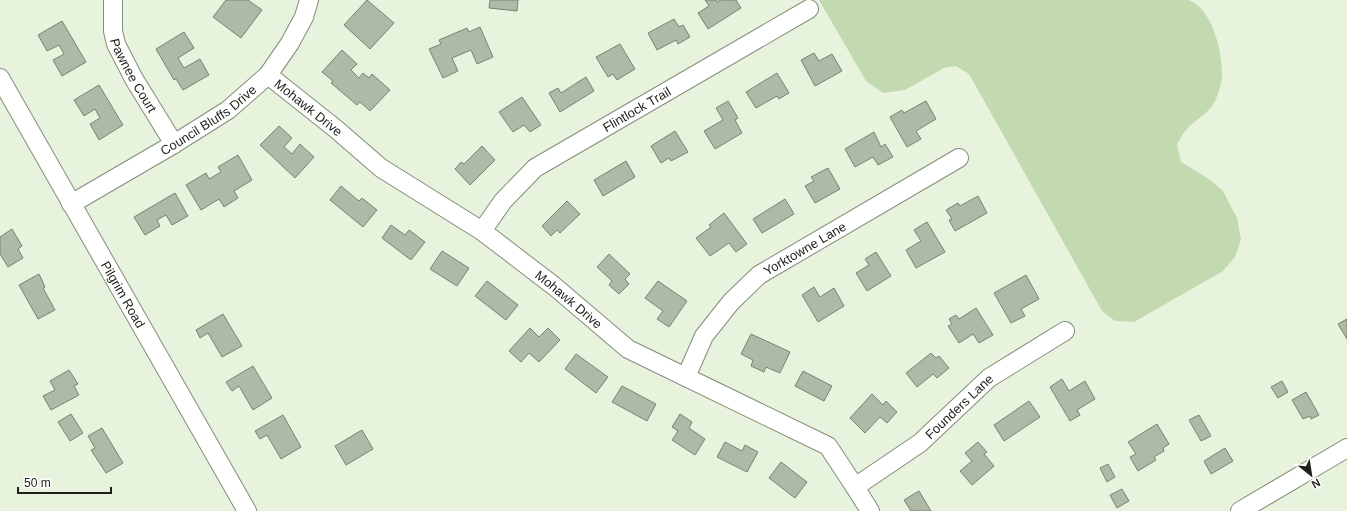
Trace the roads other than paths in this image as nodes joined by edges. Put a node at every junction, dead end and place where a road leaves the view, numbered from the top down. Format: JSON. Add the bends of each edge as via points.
{"nodes":[{"id":1,"x":114,"y":0,"type":"edge"},
{"id":2,"x":309,"y":0,"type":"edge"},
{"id":3,"x":809,"y":9,"type":"dead end"},
{"id":4,"x":268,"y":75,"type":"junction"},
{"id":5,"x":0,"y":78,"type":"edge"},
{"id":6,"x":174,"y":144,"type":"junction"},
{"id":7,"x":959,"y":158,"type":"dead end"},
{"id":8,"x":71,"y":204,"type":"junction"},
{"id":9,"x":482,"y":231,"type":"junction"},
{"id":10,"x":1065,"y":331,"type":"dead end"},
{"id":11,"x":686,"y":377,"type":"junction"},
{"id":12,"x":1347,"y":448,"type":"edge"},
{"id":13,"x":855,"y":486,"type":"junction"},
{"id":14,"x":247,"y":511,"type":"edge"},
{"id":15,"x":870,"y":511,"type":"edge"},
{"id":16,"x":1240,"y":511,"type":"edge"}],
"edges":[{"from":1,"to":6,"type":"street","name":"Pawnee Court","via":[[113,30],[116,44]]},
{"from":2,"to":4,"type":"street","name":"Council Bluffs Drive","via":[[304,17],[290,43]]},
{"from":3,"to":9,"type":"street","name":"Flintlock Trail","via":[[536,168],[503,200]]},
{"from":4,"to":6,"type":"street","name":"Council Bluffs Drive","via":[[228,110]]},
{"from":4,"to":9,"type":"street","name":"Mohawk Drive","via":[[336,128],[381,168]]},
{"from":5,"to":8,"type":"street","name":"Pilgrim Road"},
{"from":6,"to":8,"type":"street","name":"Council Bluffs Drive"},
{"from":7,"to":11,"type":"street","name":"Yorktowne Lane","via":[[759,275],[731,302],[704,336]]},
{"from":8,"to":14,"type":"street","name":"Pilgrim Road"},
{"from":9,"to":11,"type":"street","name":"Mohawk Drive","via":[[554,286],[628,349]]},
{"from":10,"to":13,"type":"street","name":"Founders Lane","via":[[989,378],[920,443]]},
{"from":11,"to":13,"type":"street","name":"Mohawk Drive","via":[[828,446]]},
{"from":12,"to":16,"type":"street"},
{"from":13,"to":15,"type":"street","name":"Mohawk Drive"}]}
